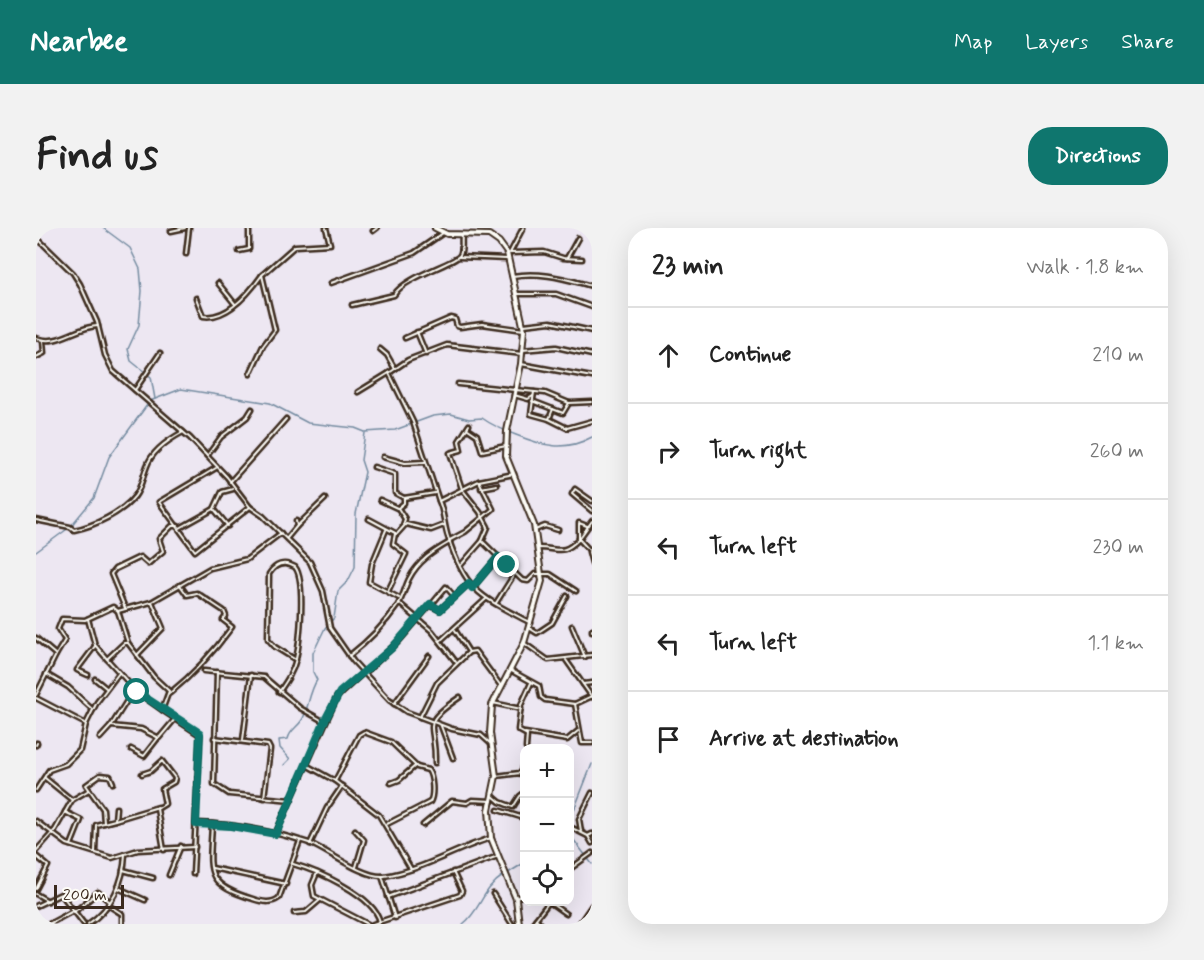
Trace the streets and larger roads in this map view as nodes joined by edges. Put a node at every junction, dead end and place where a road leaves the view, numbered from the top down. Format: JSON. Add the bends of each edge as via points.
{"nodes":[{"id":1,"x":187,"y":228,"type":"edge"},
{"id":2,"x":249,"y":228,"type":"edge"},
{"id":3,"x":326,"y":228,"type":"edge"},
{"id":4,"x":377,"y":228,"type":"edge"},
{"id":5,"x":435,"y":228,"type":"edge"},
{"id":6,"x":523,"y":228,"type":"edge"},
{"id":7,"x":171,"y":231,"type":"dead end"},
{"id":8,"x":373,"y":231,"type":"dead end"},
{"id":9,"x":443,"y":233,"type":"junction"},
{"id":10,"x":462,"y":234,"type":"junction"},
{"id":11,"x":36,"y":237,"type":"edge"},
{"id":12,"x":578,"y":238,"type":"dead end"},
{"id":13,"x":239,"y":251,"type":"dead end"},
{"id":14,"x":509,"y":253,"type":"junction"},
{"id":15,"x":186,"y":254,"type":"dead end"},
{"id":16,"x":459,"y":257,"type":"junction"},
{"id":17,"x":567,"y":258,"type":"junction"},
{"id":18,"x":508,"y":259,"type":"junction"},
{"id":19,"x":582,"y":259,"type":"dead end"},
{"id":20,"x":262,"y":275,"type":"junction"},
{"id":21,"x":512,"y":276,"type":"junction"},
{"id":22,"x":218,"y":283,"type":"dead end"},
{"id":23,"x":330,"y":283,"type":"dead end"},
{"id":24,"x":592,"y":286,"type":"edge"},
{"id":25,"x":516,"y":294,"type":"junction"},
{"id":26,"x":196,"y":297,"type":"dead end"},
{"id":27,"x":235,"y":304,"type":"junction"},
{"id":28,"x":352,"y":305,"type":"dead end"},
{"id":29,"x":592,"y":307,"type":"edge"},
{"id":30,"x":98,"y":326,"type":"junction"},
{"id":31,"x":523,"y":328,"type":"junction"},
{"id":32,"x":592,"y":331,"type":"edge"},
{"id":33,"x":417,"y":332,"type":"junction"},
{"id":34,"x":36,"y":338,"type":"edge"},
{"id":35,"x":405,"y":338,"type":"dead end"},
{"id":36,"x":43,"y":341,"type":"junction"},
{"id":37,"x":380,"y":349,"type":"dead end"},
{"id":38,"x":522,"y":352,"type":"junction"},
{"id":39,"x":160,"y":353,"type":"dead end"},
{"id":40,"x":426,"y":354,"type":"junction"},
{"id":41,"x":592,"y":355,"type":"edge"},
{"id":42,"x":36,"y":357,"type":"edge"},
{"id":43,"x":521,"y":364,"type":"junction"},
{"id":44,"x":395,"y":369,"type":"junction"},
{"id":45,"x":389,"y":373,"type":"junction"},
{"id":46,"x":250,"y":374,"type":"dead end"},
{"id":47,"x":592,"y":377,"type":"edge"},
{"id":48,"x":458,"y":384,"type":"dead end"},
{"id":49,"x":135,"y":390,"type":"junction"},
{"id":50,"x":358,"y":392,"type":"dead end"},
{"id":51,"x":534,"y":392,"type":"junction"},
{"id":52,"x":514,"y":393,"type":"junction"},
{"id":53,"x":533,"y":396,"type":"junction"},
{"id":54,"x":532,"y":401,"type":"junction"},
{"id":55,"x":592,"y":402,"type":"edge"},
{"id":56,"x":569,"y":403,"type":"junction"},
{"id":57,"x":252,"y":409,"type":"dead end"},
{"id":58,"x":553,"y":409,"type":"junction"},
{"id":59,"x":286,"y":419,"type":"dead end"},
{"id":60,"x":549,"y":419,"type":"junction"},
{"id":61,"x":592,"y":421,"type":"edge"},
{"id":62,"x":183,"y":432,"type":"junction"},
{"id":63,"x":506,"y":446,"type":"junction"},
{"id":64,"x":207,"y":456,"type":"junction"},
{"id":65,"x":383,"y":457,"type":"dead end"},
{"id":66,"x":425,"y":462,"type":"junction"},
{"id":67,"x":374,"y":466,"type":"dead end"},
{"id":68,"x":217,"y":467,"type":"junction"},
{"id":69,"x":514,"y":474,"type":"junction"},
{"id":70,"x":479,"y":481,"type":"junction"},
{"id":71,"x":230,"y":482,"type":"junction"},
{"id":72,"x":497,"y":485,"type":"dead end"},
{"id":73,"x":481,"y":488,"type":"junction"},
{"id":74,"x":234,"y":489,"type":"junction"},
{"id":75,"x":462,"y":489,"type":"junction"},
{"id":76,"x":436,"y":493,"type":"junction"},
{"id":77,"x":404,"y":498,"type":"junction"},
{"id":78,"x":325,"y":499,"type":"dead end"},
{"id":79,"x":380,"y":500,"type":"dead end"},
{"id":80,"x":439,"y":501,"type":"junction"},
{"id":81,"x":592,"y":501,"type":"edge"},
{"id":82,"x":250,"y":507,"type":"junction"},
{"id":83,"x":214,"y":509,"type":"junction"},
{"id":84,"x":399,"y":511,"type":"junction"},
{"id":85,"x":592,"y":511,"type":"edge"},
{"id":86,"x":483,"y":516,"type":"junction"},
{"id":87,"x":369,"y":519,"type":"dead end"},
{"id":88,"x":36,"y":520,"type":"edge"},
{"id":89,"x":296,"y":521,"type":"dead end"},
{"id":90,"x":590,"y":524,"type":"edge"},
{"id":91,"x":297,"y":525,"type":"junction"},
{"id":92,"x":403,"y":525,"type":"junction"},
{"id":93,"x":444,"y":525,"type":"junction"},
{"id":94,"x":228,"y":526,"type":"junction"},
{"id":95,"x":179,"y":527,"type":"junction"},
{"id":96,"x":386,"y":530,"type":"junction"},
{"id":97,"x":535,"y":530,"type":"junction"},
{"id":98,"x":558,"y":530,"type":"dead end"},
{"id":99,"x":281,"y":533,"type":"junction"},
{"id":100,"x":395,"y":534,"type":"junction"},
{"id":101,"x":287,"y":538,"type":"junction"},
{"id":102,"x":579,"y":539,"type":"junction"},
{"id":103,"x":450,"y":541,"type":"junction"},
{"id":104,"x":482,"y":541,"type":"junction"},
{"id":105,"x":538,"y":548,"type":"junction"},
{"id":106,"x":591,"y":553,"type":"edge"},
{"id":107,"x":498,"y":557,"type":"junction"},
{"id":108,"x":592,"y":563,"type":"edge"},
{"id":109,"x":460,"y":566,"type":"junction"},
{"id":110,"x":515,"y":573,"type":"junction"},
{"id":111,"x":542,"y":573,"type":"junction"},
{"id":112,"x":469,"y":583,"type":"junction"},
{"id":113,"x":180,"y":585,"type":"junction"},
{"id":114,"x":472,"y":588,"type":"junction"},
{"id":115,"x":388,"y":591,"type":"junction"},
{"id":116,"x":576,"y":591,"type":"dead end"},
{"id":117,"x":454,"y":596,"type":"junction"},
{"id":118,"x":567,"y":596,"type":"dead end"},
{"id":119,"x":400,"y":598,"type":"junction"},
{"id":120,"x":487,"y":598,"type":"junction"},
{"id":121,"x":151,"y":602,"type":"junction"},
{"id":122,"x":399,"y":603,"type":"junction"},
{"id":123,"x":496,"y":603,"type":"junction"},
{"id":124,"x":432,"y":604,"type":"junction"},
{"id":125,"x":126,"y":609,"type":"junction"},
{"id":126,"x":118,"y":611,"type":"junction"},
{"id":127,"x":419,"y":618,"type":"junction"},
{"id":128,"x":88,"y":619,"type":"junction"},
{"id":129,"x":530,"y":625,"type":"junction"},
{"id":130,"x":572,"y":626,"type":"dead end"},
{"id":131,"x":455,"y":630,"type":"junction"},
{"id":132,"x":36,"y":638,"type":"edge"},
{"id":133,"x":440,"y":641,"type":"junction"},
{"id":134,"x":128,"y":643,"type":"junction"},
{"id":135,"x":524,"y":644,"type":"junction"},
{"id":136,"x":95,"y":645,"type":"junction"},
{"id":137,"x":469,"y":652,"type":"junction"},
{"id":138,"x":56,"y":655,"type":"junction"},
{"id":139,"x":136,"y":655,"type":"junction"},
{"id":140,"x":592,"y":655,"type":"edge"},
{"id":141,"x":349,"y":656,"type":"junction"},
{"id":142,"x":429,"y":656,"type":"dead end"},
{"id":143,"x":585,"y":657,"type":"junction"},
{"id":144,"x":107,"y":659,"type":"junction"},
{"id":145,"x":296,"y":660,"type":"junction"},
{"id":146,"x":566,"y":660,"type":"junction"},
{"id":147,"x":456,"y":662,"type":"junction"},
{"id":148,"x":510,"y":670,"type":"junction"},
{"id":149,"x":204,"y":671,"type":"dead end"},
{"id":150,"x":217,"y":672,"type":"junction"},
{"id":151,"x":119,"y":673,"type":"junction"},
{"id":152,"x":364,"y":673,"type":"junction"},
{"id":153,"x":46,"y":674,"type":"junction"},
{"id":154,"x":88,"y":675,"type":"dead end"},
{"id":155,"x":251,"y":675,"type":"junction"},
{"id":156,"x":95,"y":679,"type":"dead end"},
{"id":157,"x":531,"y":683,"type":"junction"},
{"id":158,"x":592,"y":683,"type":"edge"},
{"id":159,"x":583,"y":684,"type":"junction"},
{"id":160,"x":501,"y":686,"type":"junction"},
{"id":161,"x":106,"y":688,"type":"junction"},
{"id":162,"x":135,"y":688,"type":"junction"},
{"id":163,"x":279,"y":692,"type":"junction"},
{"id":164,"x":170,"y":693,"type":"junction"},
{"id":165,"x":36,"y":696,"type":"edge"},
{"id":166,"x":460,"y":697,"type":"dead end"},
{"id":167,"x":592,"y":697,"type":"edge"},
{"id":168,"x":394,"y":704,"type":"junction"},
{"id":169,"x":493,"y":704,"type":"junction"},
{"id":170,"x":575,"y":704,"type":"junction"},
{"id":171,"x":521,"y":709,"type":"junction"},
{"id":172,"x":93,"y":710,"type":"junction"},
{"id":173,"x":162,"y":710,"type":"junction"},
{"id":174,"x":420,"y":718,"type":"junction"},
{"id":175,"x":175,"y":719,"type":"junction"},
{"id":176,"x":324,"y":722,"type":"junction"},
{"id":177,"x":432,"y":722,"type":"junction"},
{"id":178,"x":86,"y":724,"type":"junction"},
{"id":179,"x":111,"y":726,"type":"junction"},
{"id":180,"x":441,"y":726,"type":"junction"},
{"id":181,"x":578,"y":732,"type":"junction"},
{"id":182,"x":490,"y":733,"type":"junction"},
{"id":183,"x":525,"y":733,"type":"junction"},
{"id":184,"x":485,"y":736,"type":"junction"},
{"id":185,"x":99,"y":738,"type":"dead end"},
{"id":186,"x":158,"y":738,"type":"junction"},
{"id":187,"x":214,"y":738,"type":"junction"},
{"id":188,"x":243,"y":740,"type":"junction"},
{"id":189,"x":592,"y":743,"type":"edge"},
{"id":190,"x":490,"y":744,"type":"junction"},
{"id":191,"x":526,"y":744,"type":"edge"},
{"id":192,"x":131,"y":749,"type":"dead end"},
{"id":193,"x":453,"y":758,"type":"dead end"},
{"id":194,"x":435,"y":763,"type":"dead end"},
{"id":195,"x":307,"y":766,"type":"junction"},
{"id":196,"x":416,"y":766,"type":"junction"},
{"id":197,"x":520,"y":773,"type":"edge"},
{"id":198,"x":142,"y":774,"type":"dead end"},
{"id":199,"x":496,"y":776,"type":"junction"},
{"id":200,"x":45,"y":778,"type":"junction"},
{"id":201,"x":335,"y":780,"type":"junction"},
{"id":202,"x":113,"y":783,"type":"dead end"},
{"id":203,"x":391,"y":783,"type":"dead end"},
{"id":204,"x":342,"y":786,"type":"junction"},
{"id":205,"x":36,"y":790,"type":"edge"},
{"id":206,"x":89,"y":790,"type":"junction"},
{"id":207,"x":592,"y":793,"type":"edge"},
{"id":208,"x":520,"y":796,"type":"edge"},
{"id":209,"x":264,"y":798,"type":"junction"},
{"id":210,"x":492,"y":798,"type":"junction"},
{"id":211,"x":72,"y":800,"type":"junction"},
{"id":212,"x":291,"y":801,"type":"junction"},
{"id":213,"x":158,"y":807,"type":"junction"},
{"id":214,"x":116,"y":808,"type":"dead end"},
{"id":215,"x":498,"y":810,"type":"dead end"},
{"id":216,"x":65,"y":812,"type":"junction"},
{"id":217,"x":520,"y":817,"type":"edge"},
{"id":218,"x":115,"y":820,"type":"junction"},
{"id":219,"x":36,"y":821,"type":"edge"},
{"id":220,"x":104,"y":823,"type":"junction"},
{"id":221,"x":196,"y":824,"type":"junction"},
{"id":222,"x":212,"y":824,"type":"junction"},
{"id":223,"x":387,"y":824,"type":"junction"},
{"id":224,"x":423,"y":825,"type":"dead end"},
{"id":225,"x":574,"y":828,"type":"edge"},
{"id":226,"x":355,"y":830,"type":"dead end"},
{"id":227,"x":581,"y":831,"type":"junction"},
{"id":228,"x":52,"y":833,"type":"junction"},
{"id":229,"x":276,"y":834,"type":"junction"},
{"id":230,"x":592,"y":834,"type":"edge"},
{"id":231,"x":588,"y":836,"type":"junction"},
{"id":232,"x":491,"y":838,"type":"junction"},
{"id":233,"x":300,"y":841,"type":"junction"},
{"id":234,"x":592,"y":843,"type":"edge"},
{"id":235,"x":310,"y":844,"type":"junction"},
{"id":236,"x":71,"y":845,"type":"junction"},
{"id":237,"x":181,"y":846,"type":"junction"},
{"id":238,"x":195,"y":847,"type":"junction"},
{"id":239,"x":164,"y":850,"type":"junction"},
{"id":240,"x":36,"y":851,"type":"edge"},
{"id":241,"x":95,"y":852,"type":"junction"},
{"id":242,"x":125,"y":854,"type":"junction"},
{"id":243,"x":592,"y":854,"type":"edge"},
{"id":244,"x":36,"y":856,"type":"edge"},
{"id":245,"x":498,"y":856,"type":"junction"},
{"id":246,"x":293,"y":864,"type":"junction"},
{"id":247,"x":574,"y":866,"type":"edge"},
{"id":248,"x":356,"y":867,"type":"junction"},
{"id":249,"x":211,"y":868,"type":"junction"},
{"id":250,"x":411,"y":869,"type":"junction"},
{"id":251,"x":123,"y":870,"type":"junction"},
{"id":252,"x":453,"y":872,"type":"junction"},
{"id":253,"x":317,"y":873,"type":"junction"},
{"id":254,"x":193,"y":874,"type":"dead end"},
{"id":255,"x":169,"y":875,"type":"dead end"},
{"id":256,"x":382,"y":876,"type":"junction"},
{"id":257,"x":153,"y":878,"type":"dead end"},
{"id":258,"x":286,"y":884,"type":"junction"},
{"id":259,"x":118,"y":888,"type":"junction"},
{"id":260,"x":36,"y":889,"type":"edge"},
{"id":261,"x":36,"y":894,"type":"edge"},
{"id":262,"x":493,"y":894,"type":"dead end"},
{"id":263,"x":388,"y":897,"type":"junction"},
{"id":264,"x":520,"y":897,"type":"edge"},
{"id":265,"x":516,"y":898,"type":"junction"},
{"id":266,"x":145,"y":900,"type":"dead end"},
{"id":267,"x":320,"y":900,"type":"junction"},
{"id":268,"x":48,"y":901,"type":"junction"},
{"id":269,"x":109,"y":904,"type":"junction"},
{"id":270,"x":592,"y":905,"type":"edge"},
{"id":271,"x":36,"y":906,"type":"edge"},
{"id":272,"x":546,"y":906,"type":"edge"},
{"id":273,"x":555,"y":906,"type":"edge"},
{"id":274,"x":74,"y":911,"type":"junction"},
{"id":275,"x":294,"y":913,"type":"dead end"},
{"id":276,"x":566,"y":914,"type":"dead end"},
{"id":277,"x":395,"y":918,"type":"junction"},
{"id":278,"x":536,"y":919,"type":"junction"},
{"id":279,"x":380,"y":922,"type":"junction"},
{"id":280,"x":49,"y":924,"type":"edge"},
{"id":281,"x":84,"y":924,"type":"edge"},
{"id":282,"x":88,"y":924,"type":"edge"},
{"id":283,"x":122,"y":924,"type":"edge"},
{"id":284,"x":368,"y":924,"type":"edge"},
{"id":285,"x":373,"y":924,"type":"edge"},
{"id":286,"x":512,"y":924,"type":"edge"},
{"id":287,"x":519,"y":924,"type":"edge"},
{"id":288,"x":532,"y":924,"type":"edge"},
{"id":289,"x":541,"y":924,"type":"edge"},
{"id":290,"x":579,"y":924,"type":"edge"}],
"edges":[{"from":1,"to":7,"type":"street"},
{"from":1,"to":15,"type":"street"},
{"from":2,"to":13,"type":"street","via":[[249,249]]},
{"from":3,"to":20,"type":"street","via":[[330,244],[295,246]]},
{"from":4,"to":8,"type":"street"},
{"from":5,"to":9,"type":"street"},
{"from":6,"to":14,"type":"street"},
{"from":9,"to":10,"type":"street"},
{"from":9,"to":23,"type":"street","via":[[416,252]]},
{"from":10,"to":14,"type":"street","via":[[493,237]]},
{"from":10,"to":16,"type":"street"},
{"from":11,"to":30,"type":"street","via":[[73,273]]},
{"from":12,"to":17,"type":"street"},
{"from":14,"to":17,"type":"street","via":[[544,252]]},
{"from":14,"to":18,"type":"street"},
{"from":16,"to":18,"type":"street"},
{"from":16,"to":28,"type":"street","via":[[398,288],[394,295]]},
{"from":17,"to":19,"type":"street"},
{"from":18,"to":21,"type":"street"},
{"from":20,"to":27,"type":"street","via":[[247,297]]},
{"from":20,"to":46,"type":"street","via":[[275,330]]},
{"from":21,"to":24,"type":"street","via":[[565,277]]},
{"from":21,"to":25,"type":"street"},
{"from":22,"to":27,"type":"street"},
{"from":25,"to":29,"type":"street","via":[[556,294]]},
{"from":25,"to":31,"type":"street"},
{"from":26,"to":27,"type":"street","via":[[202,315],[207,317]]},
{"from":30,"to":36,"type":"street"},
{"from":30,"to":49,"type":"street","via":[[110,366]]},
{"from":31,"to":32,"type":"street","via":[[550,322]]},
{"from":31,"to":33,"type":"street","via":[[482,324],[460,327],[451,318]]},
{"from":31,"to":38,"type":"street"},
{"from":33,"to":35,"type":"street"},
{"from":33,"to":40,"type":"street"},
{"from":34,"to":36,"type":"street"},
{"from":36,"to":42,"type":"street","via":[[44,353]]},
{"from":37,"to":44,"type":"street"},
{"from":38,"to":40,"type":"street","via":[[447,345]]},
{"from":38,"to":41,"type":"street","via":[[556,347]]},
{"from":38,"to":43,"type":"street"},
{"from":39,"to":49,"type":"street"},
{"from":40,"to":44,"type":"street"},
{"from":43,"to":47,"type":"street"},
{"from":43,"to":52,"type":"street"},
{"from":44,"to":45,"type":"street"},
{"from":45,"to":50,"type":"street"},
{"from":45,"to":66,"type":"street","via":[[410,413]]},
{"from":48,"to":52,"type":"street"},
{"from":49,"to":62,"type":"street"},
{"from":51,"to":52,"type":"street"},
{"from":51,"to":53,"type":"street"},
{"from":51,"to":56,"type":"street"},
{"from":52,"to":53,"type":"street","via":[[528,399]]},
{"from":52,"to":63,"type":"street"},
{"from":53,"to":54,"type":"street"},
{"from":54,"to":58,"type":"street"},
{"from":54,"to":60,"type":"street","via":[[531,414]]},
{"from":55,"to":56,"type":"street"},
{"from":56,"to":58,"type":"street","via":[[563,413]]},
{"from":57,"to":64,"type":"street","via":[[221,437]]},
{"from":58,"to":60,"type":"street"},
{"from":59,"to":71,"type":"street"},
{"from":60,"to":61,"type":"street","via":[[567,428]]},
{"from":62,"to":64,"type":"street"},
{"from":62,"to":88,"type":"street","via":[[171,438],[147,463],[135,496],[89,527],[75,530]]},
{"from":63,"to":69,"type":"street"},
{"from":63,"to":75,"type":"street","via":[[482,451],[477,435],[468,427],[459,441],[461,450],[450,453]]},
{"from":64,"to":68,"type":"street"},
{"from":65,"to":66,"type":"street","via":[[405,463]]},
{"from":66,"to":76,"type":"street"},
{"from":67,"to":77,"type":"street","via":[[395,474],[395,493]]},
{"from":68,"to":71,"type":"street"},
{"from":68,"to":95,"type":"street","via":[[159,502]]},
{"from":69,"to":70,"type":"street"},
{"from":69,"to":97,"type":"street"},
{"from":70,"to":73,"type":"street"},
{"from":70,"to":75,"type":"street"},
{"from":71,"to":74,"type":"street"},
{"from":72,"to":73,"type":"street"},
{"from":73,"to":86,"type":"street","via":[[493,509]]},
{"from":74,"to":82,"type":"street"},
{"from":74,"to":83,"type":"street","via":[[222,492]]},
{"from":75,"to":80,"type":"street"},
{"from":75,"to":86,"type":"street"},
{"from":76,"to":77,"type":"street"},
{"from":76,"to":80,"type":"street"},
{"from":77,"to":84,"type":"street"},
{"from":78,"to":91,"type":"street"},
{"from":79,"to":84,"type":"street"},
{"from":80,"to":93,"type":"street"},
{"from":81,"to":85,"type":"street","via":[[575,489],[572,494]]},
{"from":82,"to":94,"type":"street"},
{"from":82,"to":99,"type":"street"},
{"from":83,"to":94,"type":"street"},
{"from":83,"to":95,"type":"street"},
{"from":84,"to":92,"type":"street","via":[[405,519]]},
{"from":86,"to":103,"type":"street"},
{"from":86,"to":104,"type":"street","via":[[488,527]]},
{"from":87,"to":96,"type":"street"},
{"from":89,"to":91,"type":"street"},
{"from":90,"to":102,"type":"street"},
{"from":90,"to":102,"type":"street","via":[[579,523]]},
{"from":91,"to":101,"type":"street"},
{"from":92,"to":93,"type":"street","via":[[430,530]]},
{"from":92,"to":100,"type":"street"},
{"from":93,"to":103,"type":"street"},
{"from":94,"to":95,"type":"street","via":[[195,551]]},
{"from":95,"to":125,"type":"street","via":[[172,526],[159,539],[163,551],[148,564],[140,557],[111,574]]},
{"from":96,"to":100,"type":"street"},
{"from":96,"to":115,"type":"street","via":[[369,579]]},
{"from":97,"to":98,"type":"street","via":[[545,526]]},
{"from":97,"to":105,"type":"street"},
{"from":99,"to":101,"type":"street"},
{"from":99,"to":113,"type":"street","via":[[247,560],[210,568]]},
{"from":100,"to":115,"type":"street","via":[[393,544],[406,554]]},
{"from":101,"to":141,"type":"street","via":[[310,562],[323,591],[330,628]]},
{"from":102,"to":105,"type":"street","via":[[559,551]]},
{"from":102,"to":106,"type":"street"},
{"from":103,"to":109,"type":"street"},
{"from":103,"to":119,"type":"street","via":[[424,559]]},
{"from":104,"to":107,"type":"street"},
{"from":104,"to":109,"type":"street"},
{"from":105,"to":111,"type":"street"},
{"from":106,"to":108,"type":"street"},
{"from":107,"to":110,"type":"street"},
{"from":107,"to":114,"type":"street"},
{"from":109,"to":112,"type":"street"},
{"from":110,"to":111,"type":"street","via":[[526,581]]},
{"from":110,"to":123,"type":"street"},
{"from":111,"to":116,"type":"street"},
{"from":111,"to":129,"type":"street"},
{"from":112,"to":114,"type":"street"},
{"from":112,"to":117,"type":"street"},
{"from":113,"to":121,"type":"street"},
{"from":113,"to":164,"type":"street","via":[[187,595],[196,593],[224,611],[223,620],[232,627],[210,658]]},
{"from":114,"to":120,"type":"street"},
{"from":115,"to":119,"type":"street"},
{"from":117,"to":124,"type":"street","via":[[440,610]]},
{"from":117,"to":124,"type":"street","via":[[446,587]]},
{"from":118,"to":129,"type":"street","via":[[552,623],[537,633]]},
{"from":119,"to":122,"type":"street"},
{"from":120,"to":123,"type":"street"},
{"from":120,"to":131,"type":"street"},
{"from":121,"to":125,"type":"street"},
{"from":121,"to":139,"type":"street","via":[[163,628]]},
{"from":122,"to":127,"type":"street"},
{"from":122,"to":141,"type":"street"},
{"from":123,"to":129,"type":"street"},
{"from":124,"to":127,"type":"street"},
{"from":125,"to":126,"type":"street"},
{"from":126,"to":128,"type":"street","via":[[113,607]]},
{"from":126,"to":134,"type":"street"},
{"from":127,"to":133,"type":"street"},
{"from":127,"to":152,"type":"street"},
{"from":128,"to":136,"type":"street"},
{"from":128,"to":138,"type":"street","via":[[62,619],[58,629],[65,640]]},
{"from":129,"to":135,"type":"street"},
{"from":130,"to":143,"type":"street"},
{"from":131,"to":133,"type":"street"},
{"from":131,"to":137,"type":"street"},
{"from":132,"to":138,"type":"street"},
{"from":133,"to":147,"type":"street"},
{"from":134,"to":139,"type":"street"},
{"from":134,"to":144,"type":"street"},
{"from":135,"to":146,"type":"street","via":[[548,660]]},
{"from":135,"to":148,"type":"street"},
{"from":136,"to":144,"type":"street"},
{"from":136,"to":154,"type":"street","via":[[77,670]]},
{"from":137,"to":147,"type":"street"},
{"from":137,"to":160,"type":"street","via":[[475,651]]},
{"from":138,"to":153,"type":"street"},
{"from":139,"to":164,"type":"street"},
{"from":140,"to":143,"type":"street"},
{"from":141,"to":152,"type":"street"},
{"from":142,"to":168,"type":"street"},
{"from":143,"to":146,"type":"street"},
{"from":144,"to":151,"type":"street"},
{"from":145,"to":145,"type":"street","via":[[268,639],[269,574],[283,564],[295,567],[299,574]]},
{"from":145,"to":163,"type":"street"},
{"from":146,"to":159,"type":"street"},
{"from":147,"to":174,"type":"street","via":[[437,683]]},
{"from":148,"to":157,"type":"street"},
{"from":148,"to":160,"type":"street"},
{"from":149,"to":150,"type":"street"},
{"from":150,"to":155,"type":"street"},
{"from":150,"to":187,"type":"street"},
{"from":151,"to":161,"type":"street"},
{"from":151,"to":162,"type":"street"},
{"from":152,"to":168,"type":"street"},
{"from":152,"to":176,"type":"street","via":[[340,692]]},
{"from":153,"to":165,"type":"street"},
{"from":153,"to":172,"type":"street","via":[[68,687]]},
{"from":155,"to":163,"type":"street","via":[[267,679]]},
{"from":155,"to":188,"type":"street"},
{"from":156,"to":161,"type":"street"},
{"from":157,"to":170,"type":"street","via":[[540,688],[545,700]]},
{"from":157,"to":171,"type":"street"},
{"from":158,"to":159,"type":"street"},
{"from":159,"to":167,"type":"street"},
{"from":160,"to":169,"type":"street"},
{"from":161,"to":172,"type":"street"},
{"from":162,"to":173,"type":"street"},
{"from":162,"to":179,"type":"street"},
{"from":163,"to":176,"type":"street"},
{"from":164,"to":173,"type":"street"},
{"from":165,"to":178,"type":"street"},
{"from":166,"to":177,"type":"street","via":[[437,713]]},
{"from":167,"to":170,"type":"street"},
{"from":168,"to":174,"type":"street"},
{"from":169,"to":171,"type":"street"},
{"from":169,"to":182,"type":"street"},
{"from":170,"to":181,"type":"street"},
{"from":171,"to":183,"type":"street","via":[[518,730]]},
{"from":172,"to":178,"type":"street"},
{"from":173,"to":175,"type":"street"},
{"from":174,"to":177,"type":"street"},
{"from":175,"to":186,"type":"street"},
{"from":175,"to":221,"type":"street","via":[[200,735]]},
{"from":176,"to":195,"type":"street"},
{"from":177,"to":180,"type":"street"},
{"from":177,"to":194,"type":"street"},
{"from":178,"to":200,"type":"street","via":[[80,750],[66,764],[49,770]]},
{"from":179,"to":185,"type":"street"},
{"from":179,"to":186,"type":"street","via":[[141,729]]},
{"from":180,"to":184,"type":"street"},
{"from":180,"to":193,"type":"street"},
{"from":181,"to":183,"type":"street","via":[[567,740]]},
{"from":181,"to":189,"type":"street","via":[[582,744]]},
{"from":182,"to":184,"type":"street"},
{"from":182,"to":190,"type":"street"},
{"from":183,"to":191,"type":"street"},
{"from":184,"to":190,"type":"street"},
{"from":186,"to":192,"type":"street","via":[[144,756]]},
{"from":187,"to":188,"type":"street"},
{"from":187,"to":209,"type":"street","via":[[216,788],[229,794]]},
{"from":188,"to":209,"type":"street","via":[[264,742],[270,749]]},
{"from":190,"to":199,"type":"street"},
{"from":195,"to":201,"type":"street"},
{"from":195,"to":212,"type":"street"},
{"from":196,"to":201,"type":"street","via":[[391,742],[364,732]]},
{"from":196,"to":203,"type":"street"},
{"from":196,"to":223,"type":"street","via":[[430,773],[432,800]]},
{"from":197,"to":199,"type":"street"},
{"from":198,"to":213,"type":"street","via":[[162,761],[175,778],[162,789],[165,804]]},
{"from":199,"to":210,"type":"street"},
{"from":200,"to":205,"type":"street"},
{"from":200,"to":211,"type":"street"},
{"from":201,"to":204,"type":"street"},
{"from":202,"to":206,"type":"street","via":[[110,776],[100,774],[87,784]]},
{"from":204,"to":223,"type":"street"},
{"from":204,"to":235,"type":"street"},
{"from":206,"to":211,"type":"street"},
{"from":206,"to":220,"type":"street","via":[[102,809]]},
{"from":207,"to":227,"type":"street","via":[[579,819]]},
{"from":208,"to":210,"type":"street","via":[[513,807]]},
{"from":209,"to":212,"type":"street"},
{"from":210,"to":224,"type":"street","via":[[467,803],[452,801]]},
{"from":210,"to":232,"type":"street"},
{"from":211,"to":216,"type":"street"},
{"from":212,"to":229,"type":"street"},
{"from":213,"to":218,"type":"street"},
{"from":213,"to":239,"type":"street"},
{"from":214,"to":218,"type":"street"},
{"from":215,"to":217,"type":"street"},
{"from":216,"to":228,"type":"street"},
{"from":216,"to":236,"type":"street","via":[[81,820]]},
{"from":218,"to":220,"type":"street"},
{"from":219,"to":228,"type":"street"},
{"from":220,"to":241,"type":"street","via":[[96,825]]},
{"from":221,"to":222,"type":"street"},
{"from":221,"to":238,"type":"street"},
{"from":222,"to":229,"type":"street"},
{"from":222,"to":249,"type":"street"},
{"from":223,"to":250,"type":"street"},
{"from":225,"to":227,"type":"street"},
{"from":226,"to":248,"type":"street","via":[[364,840]]},
{"from":227,"to":231,"type":"street"},
{"from":228,"to":236,"type":"street"},
{"from":228,"to":240,"type":"street"},
{"from":229,"to":233,"type":"street"},
{"from":230,"to":231,"type":"street"},
{"from":231,"to":234,"type":"street"},
{"from":232,"to":245,"type":"street"},
{"from":232,"to":250,"type":"street"},
{"from":233,"to":235,"type":"street"},
{"from":233,"to":246,"type":"street"},
{"from":235,"to":248,"type":"street"},
{"from":236,"to":241,"type":"street"},
{"from":237,"to":238,"type":"street"},
{"from":237,"to":239,"type":"street"},
{"from":237,"to":255,"type":"street"},
{"from":238,"to":254,"type":"street"},
{"from":239,"to":242,"type":"street"},
{"from":241,"to":242,"type":"street","via":[[112,858]]},
{"from":242,"to":251,"type":"street"},
{"from":243,"to":247,"type":"street"},
{"from":244,"to":260,"type":"street","via":[[48,866]]},
{"from":245,"to":252,"type":"street"},
{"from":245,"to":265,"type":"street"},
{"from":246,"to":253,"type":"street"},
{"from":246,"to":258,"type":"street"},
{"from":248,"to":256,"type":"street"},
{"from":249,"to":258,"type":"street"},
{"from":249,"to":258,"type":"street","via":[[223,889],[269,903],[276,901]]},
{"from":250,"to":256,"type":"street"},
{"from":251,"to":257,"type":"street"},
{"from":251,"to":259,"type":"street"},
{"from":252,"to":263,"type":"street"},
{"from":252,"to":277,"type":"street","via":[[462,891],[460,895]]},
{"from":253,"to":267,"type":"street","via":[[312,890]]},
{"from":253,"to":279,"type":"street","via":[[366,900]]},
{"from":256,"to":263,"type":"street"},
{"from":259,"to":266,"type":"street"},
{"from":259,"to":269,"type":"street"},
{"from":261,"to":268,"type":"street"},
{"from":262,"to":286,"type":"street"},
{"from":263,"to":277,"type":"street"},
{"from":264,"to":265,"type":"street"},
{"from":265,"to":287,"type":"street"},
{"from":267,"to":275,"type":"street","via":[[306,912]]},
{"from":267,"to":284,"type":"street"},
{"from":268,"to":271,"type":"street"},
{"from":268,"to":274,"type":"street","via":[[60,894]]},
{"from":269,"to":274,"type":"street","via":[[98,892]]},
{"from":269,"to":282,"type":"street"},
{"from":269,"to":283,"type":"street","via":[[122,914]]},
{"from":270,"to":290,"type":"street"},
{"from":272,"to":278,"type":"street"},
{"from":273,"to":276,"type":"street"},
{"from":274,"to":280,"type":"street"},
{"from":274,"to":281,"type":"street"},
{"from":277,"to":279,"type":"street"},
{"from":278,"to":288,"type":"street"},
{"from":278,"to":289,"type":"street"},
{"from":279,"to":285,"type":"street"}]}
